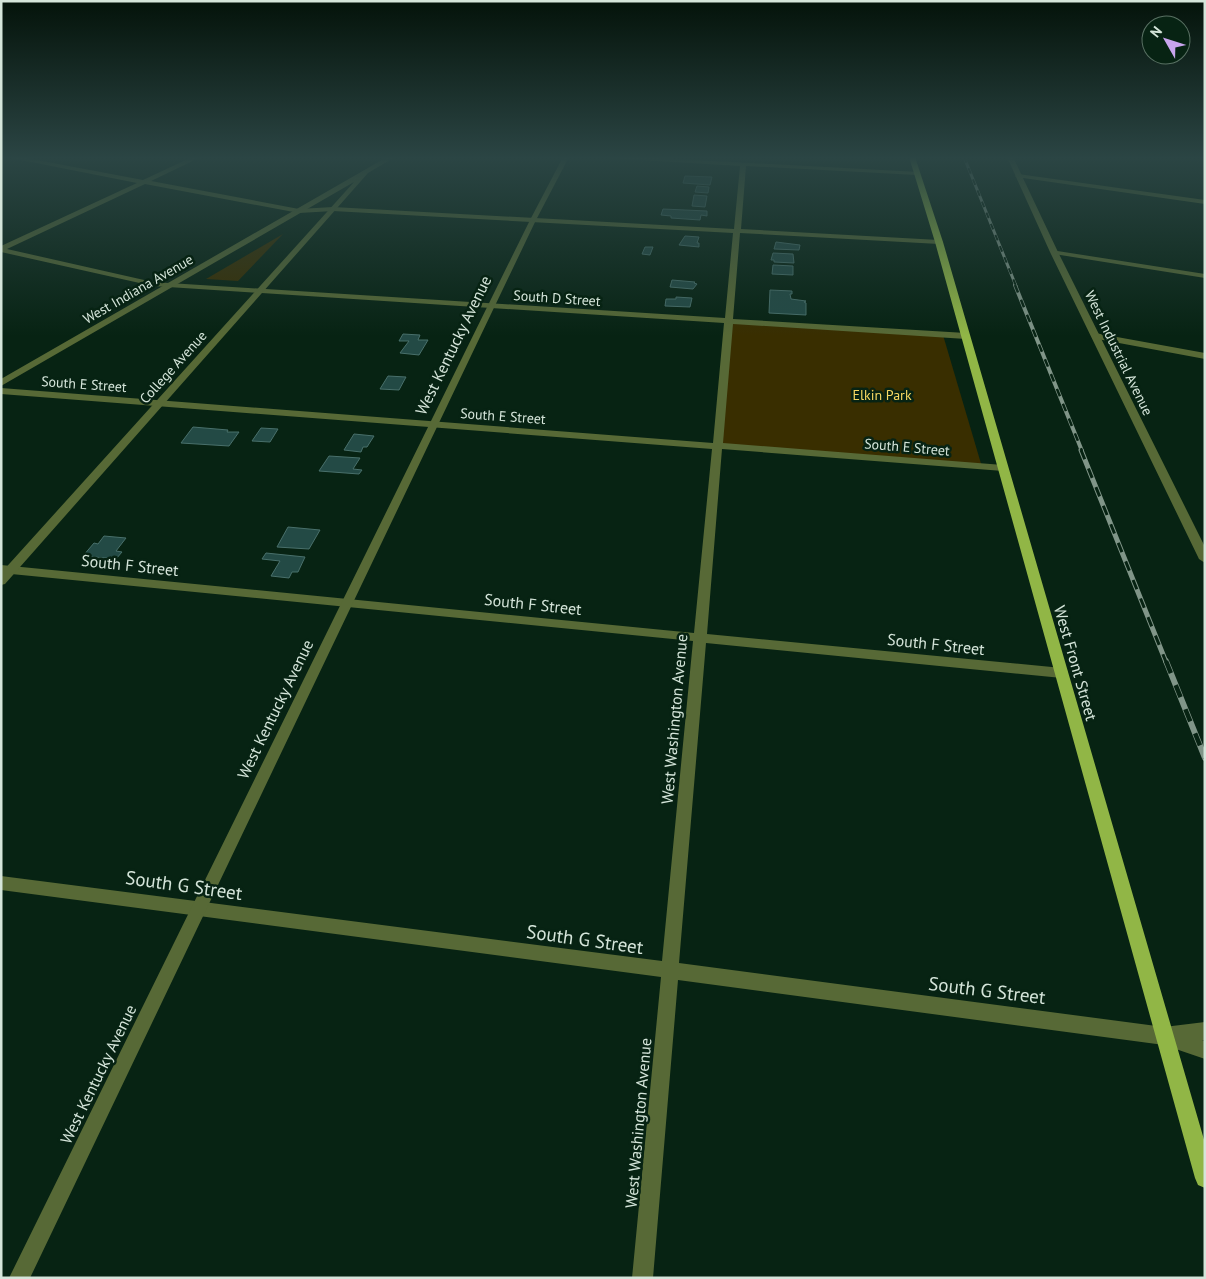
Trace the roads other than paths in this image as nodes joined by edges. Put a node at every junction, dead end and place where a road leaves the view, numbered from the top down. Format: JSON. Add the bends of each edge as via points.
{"nodes":[{"id":1,"x":70,"y":217,"type":"edge"},
{"id":2,"x":289,"y":217,"type":"edge"},
{"id":3,"x":326,"y":217,"type":"edge"},
{"id":4,"x":473,"y":217,"type":"edge"},
{"id":5,"x":535,"y":217,"type":"edge"},
{"id":6,"x":737,"y":217,"type":"edge"},
{"id":7,"x":931,"y":217,"type":"edge"},
{"id":8,"x":1037,"y":217,"type":"edge"},
{"id":9,"x":533,"y":220,"type":"junction"},
{"id":10,"x":736,"y":231,"type":"junction"},
{"id":11,"x":939,"y":242,"type":"junction"},
{"id":12,"x":1,"y":249,"type":"edge"},
{"id":13,"x":1054,"y":252,"type":"junction"},
{"id":14,"x":1205,"y":276,"type":"edge"},
{"id":15,"x":170,"y":285,"type":"junction"},
{"id":16,"x":260,"y":291,"type":"junction"},
{"id":17,"x":492,"y":306,"type":"junction"},
{"id":18,"x":728,"y":321,"type":"junction"},
{"id":19,"x":966,"y":336,"type":"junction"},
{"id":20,"x":1095,"y":336,"type":"junction"},
{"id":21,"x":1205,"y":356,"type":"edge"},
{"id":22,"x":1,"y":383,"type":"edge"},
{"id":23,"x":1,"y":391,"type":"edge"},
{"id":24,"x":160,"y":403,"type":"junction"},
{"id":25,"x":434,"y":424,"type":"junction"},
{"id":26,"x":717,"y":446,"type":"junction"},
{"id":27,"x":1003,"y":468,"type":"junction"},
{"id":28,"x":1205,"y":560,"type":"edge"},
{"id":29,"x":6,"y":570,"type":"edge"},
{"id":30,"x":1,"y":581,"type":"edge"},
{"id":31,"x":346,"y":602,"type":"junction"},
{"id":32,"x":699,"y":637,"type":"junction"},
{"id":33,"x":1062,"y":673,"type":"junction"},
{"id":34,"x":1,"y":883,"type":"edge"},
{"id":35,"x":198,"y":909,"type":"junction"},
{"id":36,"x":670,"y":971,"type":"junction"},
{"id":37,"x":1205,"y":1031,"type":"edge"},
{"id":38,"x":1164,"y":1036,"type":"junction"},
{"id":39,"x":1205,"y":1050,"type":"edge"},
{"id":40,"x":1205,"y":1178,"type":"edge"},
{"id":41,"x":18,"y":1278,"type":"edge"},
{"id":42,"x":642,"y":1278,"type":"edge"}],
"edges":[{"from":1,"to":12,"type":"street"},
{"from":2,"to":15,"type":"street","name":"West Indiana Avenue"},
{"from":3,"to":16,"type":"street","name":"College Avenue"},
{"from":4,"to":9,"type":"street"},
{"from":5,"to":9,"type":"street","name":"West Kentucky Avenue"},
{"from":6,"to":10,"type":"street","name":"West Washington Avenue"},
{"from":7,"to":11,"type":"main road","name":"West Front Street"},
{"from":8,"to":13,"type":"street","name":"West Industrial Avenue"},
{"from":9,"to":10,"type":"street"},
{"from":9,"to":17,"type":"street","name":"West Kentucky Avenue"},
{"from":10,"to":11,"type":"street"},
{"from":10,"to":18,"type":"street","name":"West Washington Avenue"},
{"from":11,"to":19,"type":"main road","name":"West Front Street"},
{"from":12,"to":15,"type":"street","name":"South D Street","via":[[153,284]]},
{"from":13,"to":14,"type":"street"},
{"from":13,"to":20,"type":"street","name":"West Industrial Avenue"},
{"from":15,"to":16,"type":"street","name":"South D Street"},
{"from":15,"to":22,"type":"street","name":"West Indiana Avenue"},
{"from":16,"to":17,"type":"street","name":"South D Street"},
{"from":16,"to":24,"type":"street","name":"College Avenue"},
{"from":17,"to":18,"type":"street","name":"South D Street"},
{"from":17,"to":25,"type":"street","name":"West Kentucky Avenue"},
{"from":18,"to":19,"type":"street","name":"South D Street"},
{"from":18,"to":26,"type":"street","name":"West Washington Avenue"},
{"from":19,"to":27,"type":"main road","name":"West Front Street"},
{"from":20,"to":21,"type":"street"},
{"from":20,"to":28,"type":"street","name":"West Industrial Avenue"},
{"from":23,"to":24,"type":"street","name":"South E Street"},
{"from":24,"to":25,"type":"street","name":"South E Street"},
{"from":24,"to":29,"type":"street","name":"College Avenue"},
{"from":25,"to":26,"type":"street","name":"South E Street"},
{"from":25,"to":31,"type":"street","name":"West Kentucky Avenue"},
{"from":26,"to":27,"type":"street","name":"South E Street"},
{"from":26,"to":32,"type":"street","name":"West Washington Avenue"},
{"from":27,"to":33,"type":"main road","name":"West Front Street"},
{"from":29,"to":30,"type":"street","name":"College Avenue"},
{"from":29,"to":31,"type":"street","name":"South F Street"},
{"from":31,"to":32,"type":"street","name":"South F Street"},
{"from":31,"to":35,"type":"street","name":"West Kentucky Avenue"},
{"from":32,"to":33,"type":"street","name":"South F Street"},
{"from":32,"to":36,"type":"street","name":"West Washington Avenue"},
{"from":33,"to":38,"type":"main road","name":"West Front Street"},
{"from":34,"to":35,"type":"street","name":"South G Street"},
{"from":35,"to":36,"type":"street","name":"South G Street"},
{"from":35,"to":41,"type":"street","name":"West Kentucky Avenue"},
{"from":36,"to":38,"type":"street","name":"South G Street"},
{"from":36,"to":42,"type":"street","name":"West Washington Avenue"},
{"from":37,"to":38,"type":"street","name":"South G Street"},
{"from":38,"to":39,"type":"street","name":"South G Street"},
{"from":38,"to":40,"type":"main road","name":"West Front Street"}]}
